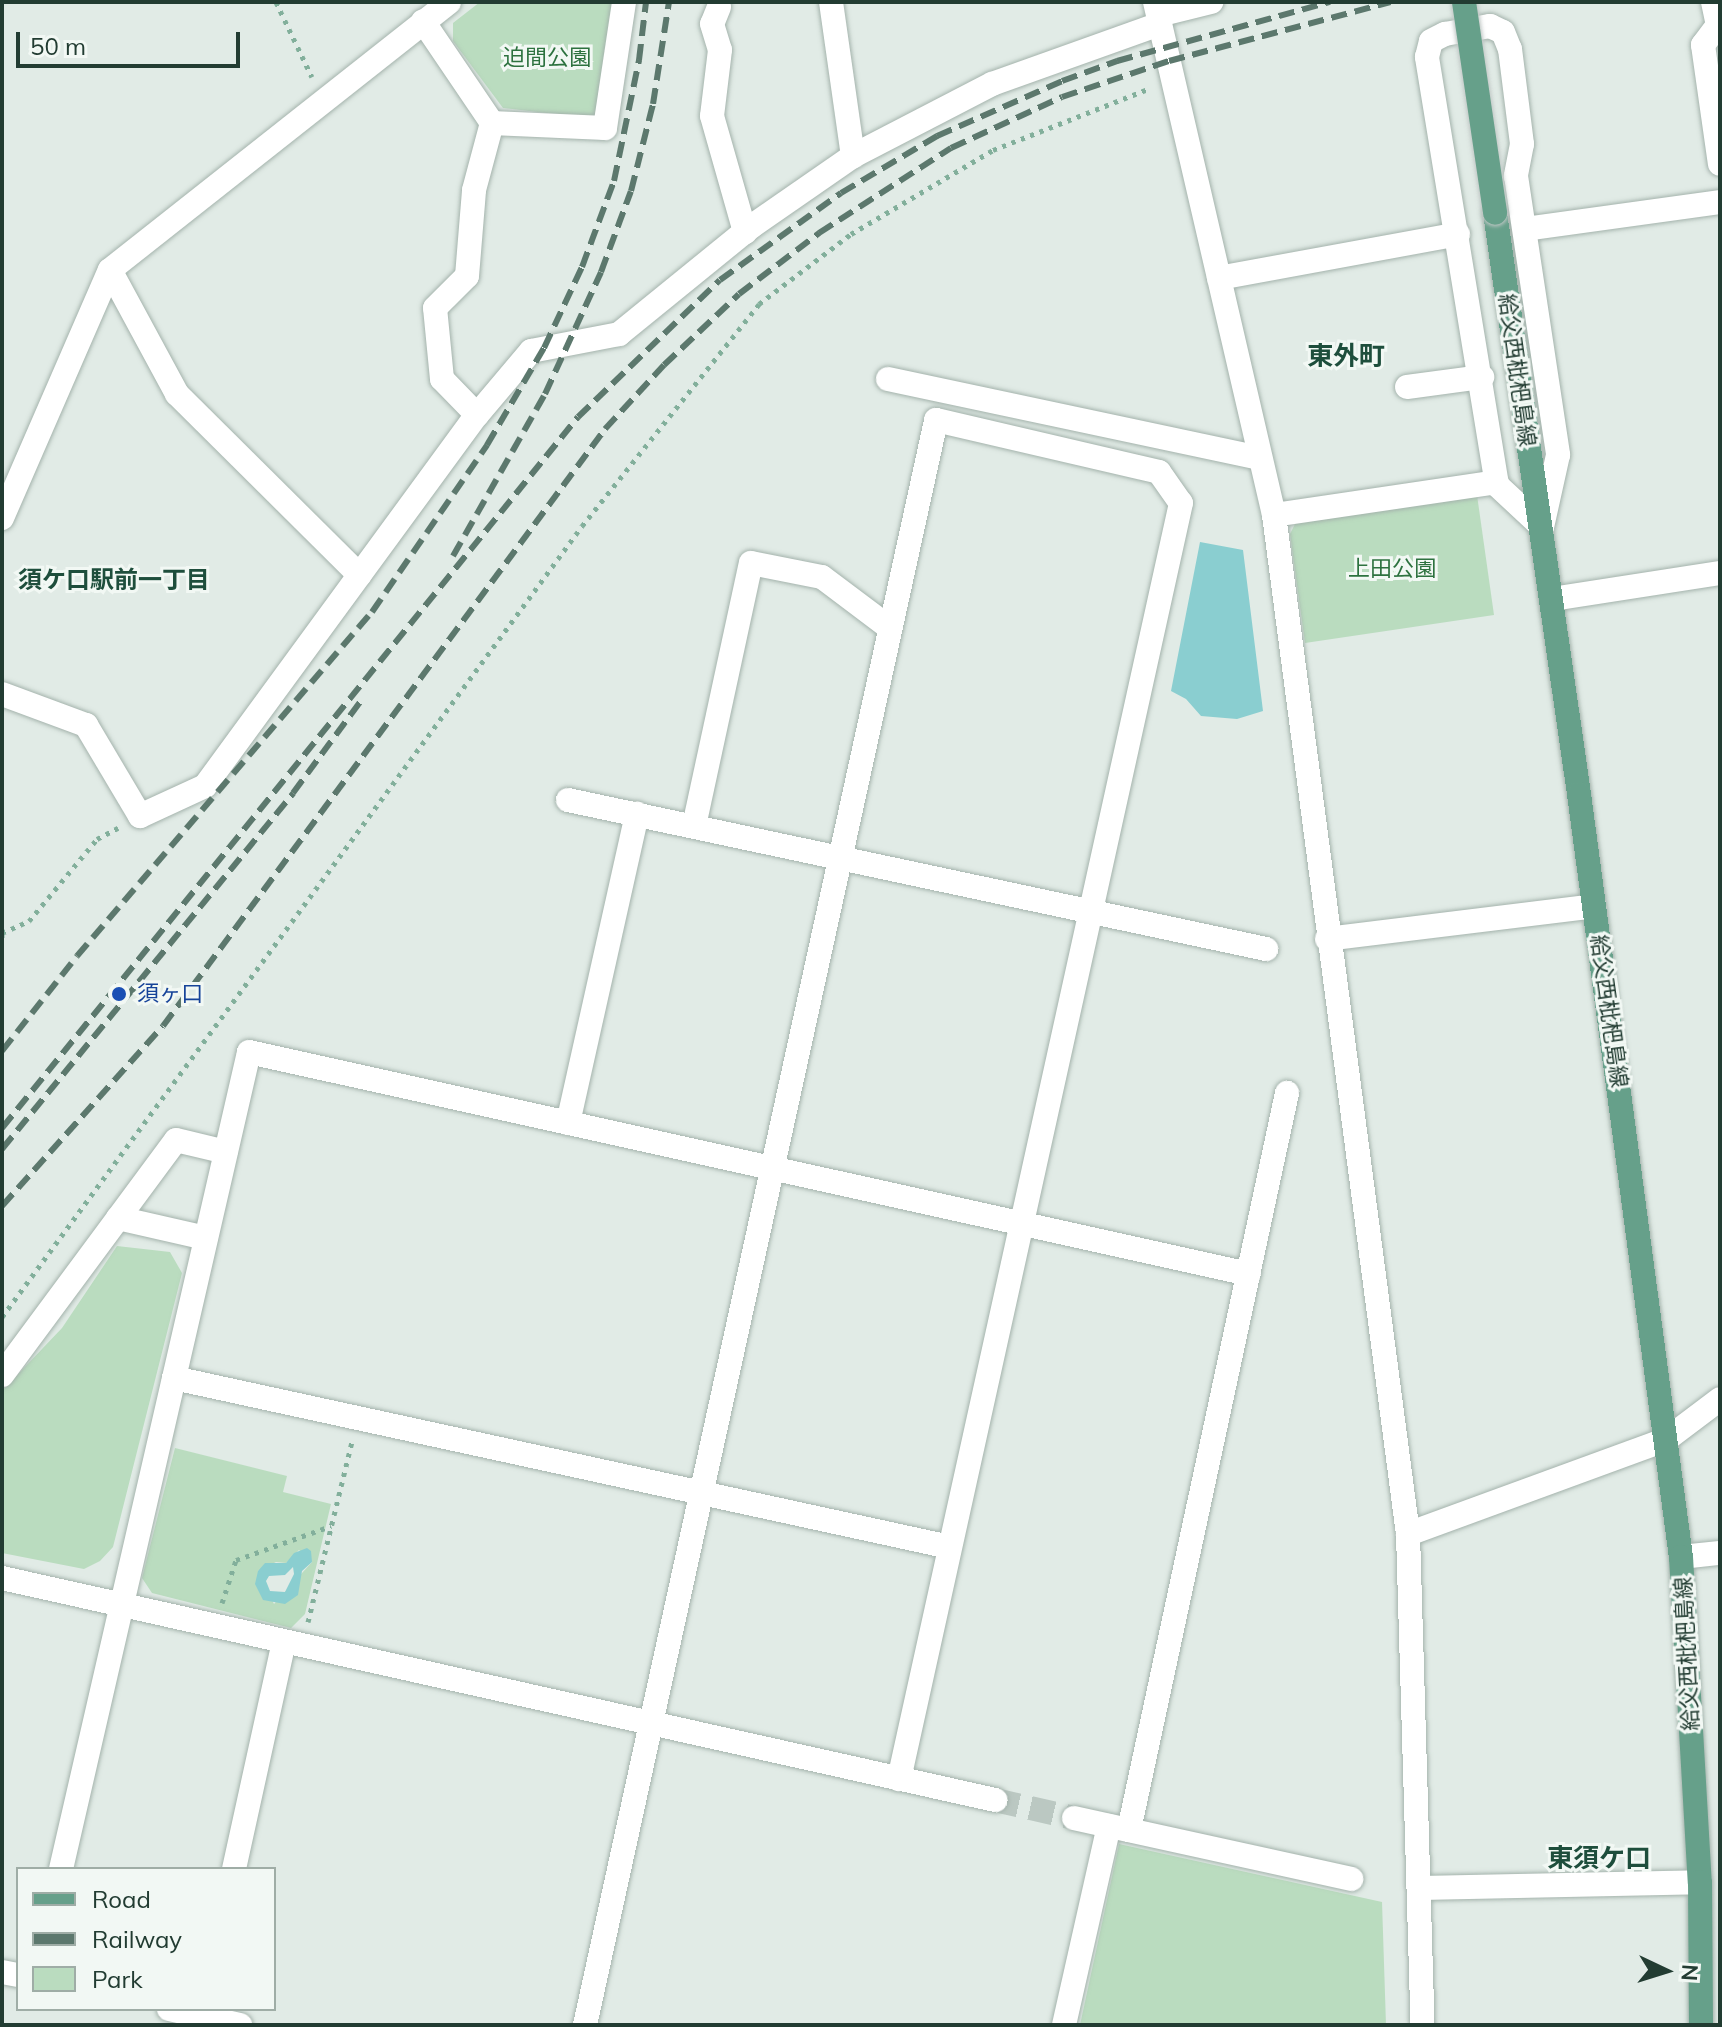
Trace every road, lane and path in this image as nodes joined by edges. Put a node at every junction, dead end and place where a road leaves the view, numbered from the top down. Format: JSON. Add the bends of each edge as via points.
{"nodes":[{"id":1,"x":276,"y":2,"type":"edge"},
{"id":2,"x":449,"y":2,"type":"edge"},
{"id":3,"x":624,"y":2,"type":"edge"},
{"id":4,"x":831,"y":2,"type":"edge"},
{"id":5,"x":1211,"y":2,"type":"edge"},
{"id":6,"x":1464,"y":2,"type":"edge"},
{"id":7,"x":1713,"y":2,"type":"edge"},
{"id":8,"x":719,"y":7,"type":"dead end"},
{"id":9,"x":1158,"y":14,"type":"edge"},
{"id":10,"x":423,"y":21,"type":"junction"},
{"id":11,"x":1173,"y":79,"type":"junction"},
{"id":12,"x":323,"y":101,"type":"junction"},
{"id":13,"x":492,"y":123,"type":"junction"},
{"id":14,"x":853,"y":156,"type":"junction"},
{"id":15,"x":1720,"y":164,"type":"edge"},
{"id":16,"x":1720,"y":202,"type":"edge"},
{"id":17,"x":1525,"y":229,"type":"junction"},
{"id":18,"x":745,"y":232,"type":"junction"},
{"id":19,"x":1458,"y":234,"type":"junction"},
{"id":20,"x":110,"y":270,"type":"junction"},
{"id":21,"x":1219,"y":278,"type":"junction"},
{"id":22,"x":1482,"y":377,"type":"junction"},
{"id":23,"x":888,"y":379,"type":"dead end"},
{"id":24,"x":1407,"y":387,"type":"dead end"},
{"id":25,"x":477,"y":415,"type":"junction"},
{"id":26,"x":1260,"y":458,"type":"junction"},
{"id":27,"x":1497,"y":482,"type":"junction"},
{"id":28,"x":1274,"y":515,"type":"junction"},
{"id":29,"x":2,"y":517,"type":"edge"},
{"id":30,"x":1542,"y":527,"type":"junction"},
{"id":31,"x":1720,"y":573,"type":"edge"},
{"id":32,"x":359,"y":575,"type":"junction"},
{"id":33,"x":1552,"y":599,"type":"junction"},
{"id":34,"x":890,"y":628,"type":"junction"},
{"id":35,"x":2,"y":694,"type":"edge"},
{"id":36,"x":568,"y":800,"type":"dead end"},
{"id":37,"x":637,"y":814,"type":"junction"},
{"id":38,"x":140,"y":816,"type":"junction"},
{"id":39,"x":694,"y":826,"type":"junction"},
{"id":40,"x":841,"y":858,"type":"junction"},
{"id":41,"x":1594,"y":906,"type":"junction"},
{"id":42,"x":1091,"y":911,"type":"junction"},
{"id":43,"x":2,"y":934,"type":"edge"},
{"id":44,"x":1327,"y":939,"type":"junction"},
{"id":45,"x":2,"y":941,"type":"edge"},
{"id":46,"x":1266,"y":949,"type":"dead end"},
{"id":47,"x":1287,"y":1093,"type":"dead end"},
{"id":48,"x":568,"y":1123,"type":"junction"},
{"id":49,"x":226,"y":1152,"type":"junction"},
{"id":50,"x":773,"y":1168,"type":"junction"},
{"id":51,"x":118,"y":1218,"type":"junction"},
{"id":52,"x":1022,"y":1224,"type":"junction"},
{"id":53,"x":206,"y":1238,"type":"junction"},
{"id":54,"x":1249,"y":1274,"type":"junction"},
{"id":55,"x":2,"y":1317,"type":"edge"},
{"id":56,"x":2,"y":1375,"type":"edge"},
{"id":57,"x":174,"y":1378,"type":"junction"},
{"id":58,"x":1720,"y":1399,"type":"edge"},
{"id":59,"x":358,"y":1417,"type":"junction"},
{"id":60,"x":1667,"y":1439,"type":"junction"},
{"id":61,"x":703,"y":1493,"type":"junction"},
{"id":62,"x":332,"y":1526,"type":"junction"},
{"id":63,"x":1408,"y":1534,"type":"junction"},
{"id":64,"x":950,"y":1547,"type":"junction"},
{"id":65,"x":1720,"y":1553,"type":"edge"},
{"id":66,"x":1681,"y":1557,"type":"junction"},
{"id":67,"x":2,"y":1578,"type":"edge"},
{"id":68,"x":121,"y":1605,"type":"junction"},
{"id":69,"x":216,"y":1627,"type":"junction"},
{"id":70,"x":293,"y":1644,"type":"junction"},
{"id":71,"x":653,"y":1724,"type":"junction"},
{"id":72,"x":899,"y":1779,"type":"junction"},
{"id":73,"x":995,"y":1800,"type":"tunnel mouth"},
{"id":74,"x":1074,"y":1818,"type":"tunnel mouth"},
{"id":75,"x":1119,"y":1828,"type":"junction"},
{"id":76,"x":61,"y":1867,"type":"edge"},
{"id":77,"x":235,"y":1867,"type":"edge"},
{"id":78,"x":1351,"y":1879,"type":"dead end"},
{"id":79,"x":1700,"y":1882,"type":"junction"},
{"id":80,"x":1420,"y":1888,"type":"junction"},
{"id":81,"x":177,"y":2011,"type":"edge"},
{"id":82,"x":202,"y":2017,"type":"edge"},
{"id":83,"x":240,"y":2025,"type":"edge"},
{"id":84,"x":585,"y":2025,"type":"edge"},
{"id":85,"x":1064,"y":2025,"type":"edge"},
{"id":86,"x":1423,"y":2025,"type":"edge"},
{"id":87,"x":1701,"y":2025,"type":"edge"}],
"edges":[{"from":1,"to":12,"type":"path"},
{"from":2,"to":10,"type":"street"},
{"from":3,"to":13,"type":"street","via":[[605,128]]},
{"from":4,"to":14,"type":"street"},
{"from":5,"to":9,"type":"street"},
{"from":6,"to":30,"type":"main road","name":"給父西枇杷島線","bridge":true},
{"from":7,"to":15,"type":"street","via":[[1718,25],[1703,45]]},
{"from":8,"to":18,"type":"street","via":[[712,24],[720,50],[712,116]]},
{"from":9,"to":11,"type":"street"},
{"from":9,"to":14,"type":"street","via":[[992,84]]},
{"from":10,"to":12,"type":"street"},
{"from":10,"to":13,"type":"street"},
{"from":11,"to":21,"type":"street"},
{"from":11,"to":55,"type":"path","via":[[993,150],[851,234],[759,304],[582,526]]},
{"from":12,"to":20,"type":"street"},
{"from":13,"to":25,"type":"street","via":[[474,190],[467,276],[435,308],[442,379]]},
{"from":14,"to":18,"type":"street"},
{"from":16,"to":17,"type":"street"},
{"from":17,"to":19,"type":"street","via":[[1516,176],[1522,144],[1510,49],[1503,32],[1490,26],[1445,34],[1431,41],[1427,57]]},
{"from":17,"to":30,"type":"street","via":[[1558,455]]},
{"from":18,"to":25,"type":"street","via":[[619,334],[531,351]]},
{"from":19,"to":21,"type":"street"},
{"from":19,"to":22,"type":"street"},
{"from":20,"to":29,"type":"street"},
{"from":20,"to":32,"type":"street","via":[[177,394]]},
{"from":21,"to":26,"type":"street"},
{"from":22,"to":24,"type":"street"},
{"from":22,"to":27,"type":"street"},
{"from":23,"to":26,"type":"street"},
{"from":25,"to":32,"type":"street"},
{"from":26,"to":28,"type":"street"},
{"from":27,"to":28,"type":"street"},
{"from":27,"to":30,"type":"street"},
{"from":28,"to":44,"type":"street"},
{"from":30,"to":33,"type":"main road","name":"給父西枇杷島線"},
{"from":31,"to":33,"type":"street"},
{"from":32,"to":38,"type":"street","via":[[205,786]]},
{"from":33,"to":41,"type":"main road","name":"給父西枇杷島線"},
{"from":34,"to":39,"type":"street","via":[[822,577],[751,563]]},
{"from":34,"to":40,"type":"street"},
{"from":34,"to":42,"type":"street","via":[[936,420],[1159,472],[1181,503]]},
{"from":35,"to":38,"type":"street","via":[[86,725]]},
{"from":36,"to":37,"type":"street"},
{"from":37,"to":39,"type":"street"},
{"from":37,"to":48,"type":"street"},
{"from":38,"to":43,"type":"path","via":[[97,839],[29,921]]},
{"from":39,"to":40,"type":"street"},
{"from":40,"to":42,"type":"street"},
{"from":40,"to":50,"type":"street"},
{"from":41,"to":44,"type":"street"},
{"from":41,"to":60,"type":"main road","name":"給父西枇杷島線"},
{"from":42,"to":46,"type":"street"},
{"from":42,"to":52,"type":"street"},
{"from":43,"to":45,"type":"path"},
{"from":44,"to":63,"type":"street"},
{"from":47,"to":54,"type":"street"},
{"from":48,"to":49,"type":"street","via":[[249,1052]]},
{"from":48,"to":50,"type":"street"},
{"from":49,"to":51,"type":"street","via":[[176,1140]]},
{"from":49,"to":53,"type":"street"},
{"from":50,"to":52,"type":"street"},
{"from":50,"to":61,"type":"street"},
{"from":51,"to":53,"type":"street"},
{"from":51,"to":56,"type":"street"},
{"from":52,"to":54,"type":"street"},
{"from":52,"to":64,"type":"street"},
{"from":53,"to":57,"type":"street"},
{"from":54,"to":75,"type":"street"},
{"from":57,"to":59,"type":"street"},
{"from":57,"to":68,"type":"street"},
{"from":58,"to":60,"type":"street"},
{"from":59,"to":61,"type":"street"},
{"from":59,"to":62,"type":"path"},
{"from":60,"to":63,"type":"street"},
{"from":60,"to":66,"type":"main road","name":"給父西枇杷島線"},
{"from":61,"to":64,"type":"street"},
{"from":61,"to":71,"type":"street"},
{"from":62,"to":69,"type":"path","via":[[236,1560]]},
{"from":62,"to":70,"type":"path"},
{"from":63,"to":80,"type":"street"},
{"from":64,"to":72,"type":"street"},
{"from":65,"to":66,"type":"street"},
{"from":66,"to":79,"type":"main road","name":"給父西枇杷島線"},
{"from":67,"to":68,"type":"street"},
{"from":68,"to":69,"type":"street"},
{"from":68,"to":76,"type":"street"},
{"from":69,"to":70,"type":"street"},
{"from":70,"to":71,"type":"street"},
{"from":70,"to":77,"type":"street"},
{"from":71,"to":72,"type":"street"},
{"from":71,"to":84,"type":"street"},
{"from":72,"to":73,"type":"street"},
{"from":74,"to":75,"type":"street"},
{"from":75,"to":78,"type":"street"},
{"from":75,"to":85,"type":"street"},
{"from":79,"to":80,"type":"street"},
{"from":79,"to":87,"type":"main road","name":"給父西枇杷島線"},
{"from":80,"to":86,"type":"street"},
{"from":81,"to":82,"type":"street"},
{"from":82,"to":83,"type":"street"}]}
